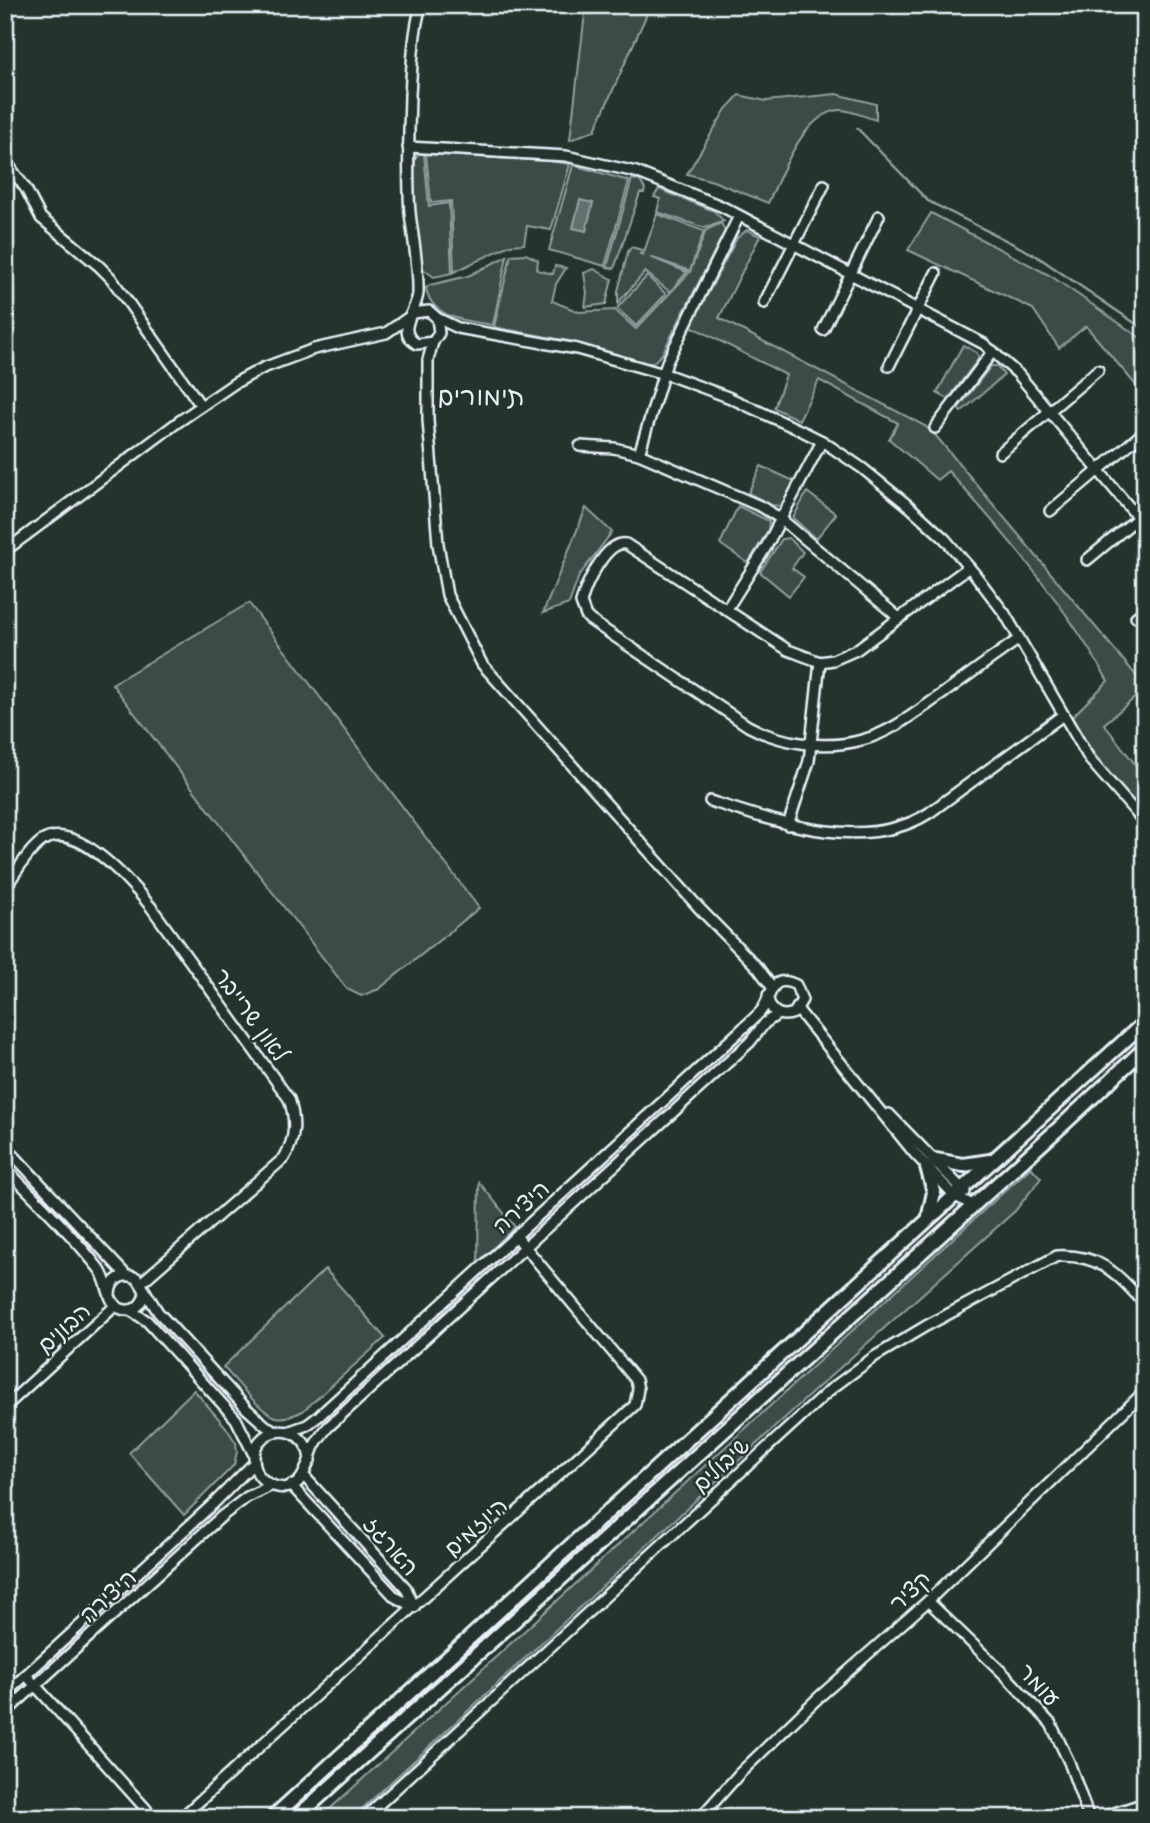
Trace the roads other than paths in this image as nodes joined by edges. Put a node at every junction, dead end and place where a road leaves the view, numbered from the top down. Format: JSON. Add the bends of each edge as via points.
{"nodes":[{"id":1,"x":421,"y":5,"type":"edge"},
{"id":2,"x":408,"y":147,"type":"junction"},
{"id":3,"x":5,"y":160,"type":"edge"},
{"id":4,"x":824,"y":185,"type":"dead end"},
{"id":5,"x":739,"y":216,"type":"junction"},
{"id":6,"x":879,"y":216,"type":"dead end"},
{"id":7,"x":794,"y":244,"type":"junction"},
{"id":8,"x":850,"y":273,"type":"junction"},
{"id":9,"x":936,"y":273,"type":"dead end"},
{"id":10,"x":418,"y":285,"type":"junction"},
{"id":11,"x":764,"y":303,"type":"dead end"},
{"id":12,"x":918,"y":308,"type":"junction"},
{"id":13,"x":411,"y":315,"type":"junction"},
{"id":14,"x":434,"y":315,"type":"junction"},
{"id":15,"x":458,"y":328,"type":"junction"},
{"id":16,"x":822,"y":330,"type":"dead end"},
{"id":17,"x":386,"y":333,"type":"junction"},
{"id":18,"x":435,"y":340,"type":"junction"},
{"id":19,"x":413,"y":341,"type":"junction"},
{"id":20,"x":993,"y":351,"type":"junction"},
{"id":21,"x":890,"y":366,"type":"dead end"},
{"id":22,"x":427,"y":368,"type":"junction"},
{"id":23,"x":1098,"y":370,"type":"dead end"},
{"id":24,"x":662,"y":373,"type":"junction"},
{"id":25,"x":201,"y":406,"type":"junction"},
{"id":26,"x":1049,"y":412,"type":"junction"},
{"id":27,"x":935,"y":428,"type":"dead end"},
{"id":28,"x":1145,"y":431,"type":"edge"},
{"id":29,"x":822,"y":441,"type":"junction"},
{"id":30,"x":580,"y":446,"type":"dead end"},
{"id":31,"x":1000,"y":453,"type":"dead end"},
{"id":32,"x":639,"y":454,"type":"junction"},
{"id":33,"x":1098,"y":470,"type":"junction"},
{"id":34,"x":1050,"y":511,"type":"dead end"},
{"id":35,"x":1141,"y":515,"type":"edge"},
{"id":36,"x":781,"y":519,"type":"junction"},
{"id":37,"x":1145,"y":526,"type":"edge"},
{"id":38,"x":5,"y":551,"type":"edge"},
{"id":39,"x":1087,"y":560,"type":"dead end"},
{"id":40,"x":969,"y":566,"type":"junction"},
{"id":41,"x":727,"y":609,"type":"junction"},
{"id":42,"x":1145,"y":610,"type":"edge"},
{"id":43,"x":1136,"y":617,"type":"dead end"},
{"id":44,"x":899,"y":618,"type":"junction"},
{"id":45,"x":1019,"y":639,"type":"junction"},
{"id":46,"x":820,"y":662,"type":"junction"},
{"id":47,"x":1063,"y":715,"type":"junction"},
{"id":48,"x":812,"y":743,"type":"junction"},
{"id":49,"x":710,"y":801,"type":"dead end"},
{"id":50,"x":1143,"y":819,"type":"edge"},
{"id":51,"x":788,"y":825,"type":"junction"},
{"id":52,"x":5,"y":888,"type":"edge"},
{"id":53,"x":773,"y":988,"type":"junction"},
{"id":54,"x":798,"y":1010,"type":"junction"},
{"id":55,"x":778,"y":1014,"type":"junction"},
{"id":56,"x":1145,"y":1022,"type":"edge"},
{"id":57,"x":1145,"y":1048,"type":"edge"},
{"id":58,"x":5,"y":1146,"type":"edge"},
{"id":59,"x":993,"y":1159,"type":"junction"},
{"id":60,"x":932,"y":1164,"type":"junction"},
{"id":61,"x":5,"y":1168,"type":"edge"},
{"id":62,"x":958,"y":1191,"type":"junction"},
{"id":63,"x":972,"y":1205,"type":"junction"},
{"id":64,"x":925,"y":1222,"type":"junction"},
{"id":65,"x":516,"y":1236,"type":"junction"},
{"id":66,"x":525,"y":1247,"type":"junction"},
{"id":67,"x":126,"y":1275,"type":"junction"},
{"id":68,"x":144,"y":1287,"type":"junction"},
{"id":69,"x":110,"y":1294,"type":"junction"},
{"id":70,"x":1145,"y":1304,"type":"edge"},
{"id":71,"x":116,"y":1306,"type":"junction"},
{"id":72,"x":130,"y":1310,"type":"junction"},
{"id":73,"x":1145,"y":1391,"type":"edge"},
{"id":74,"x":5,"y":1407,"type":"edge"},
{"id":75,"x":281,"y":1431,"type":"junction"},
{"id":76,"x":254,"y":1458,"type":"junction"},
{"id":77,"x":310,"y":1461,"type":"junction"},
{"id":78,"x":304,"y":1476,"type":"junction"},
{"id":79,"x":272,"y":1485,"type":"junction"},
{"id":80,"x":291,"y":1485,"type":"junction"},
{"id":81,"x":928,"y":1601,"type":"junction"},
{"id":82,"x":414,"y":1607,"type":"junction"},
{"id":83,"x":26,"y":1675,"type":"junction"},
{"id":84,"x":36,"y":1686,"type":"junction"},
{"id":85,"x":5,"y":1693,"type":"edge"},
{"id":86,"x":5,"y":1713,"type":"edge"},
{"id":87,"x":1145,"y":1803,"type":"edge"},
{"id":88,"x":154,"y":1818,"type":"edge"},
{"id":89,"x":181,"y":1818,"type":"edge"},
{"id":90,"x":272,"y":1818,"type":"edge"},
{"id":91,"x":296,"y":1818,"type":"edge"},
{"id":92,"x":364,"y":1818,"type":"edge"},
{"id":93,"x":701,"y":1818,"type":"edge"},
{"id":94,"x":1090,"y":1818,"type":"edge"},
{"id":95,"x":1099,"y":1818,"type":"edge"}],
"edges":[{"from":1,"to":2,"type":"street","via":[[412,56]]},
{"from":2,"to":5,"type":"street","via":[[584,159],[657,180]]},
{"from":2,"to":10,"type":"street"},
{"from":3,"to":25,"type":"street","via":[[41,218],[111,278]]},
{"from":4,"to":7,"type":"street"},
{"from":5,"to":7,"type":"street"},
{"from":5,"to":24,"type":"street"},
{"from":6,"to":8,"type":"street"},
{"from":7,"to":8,"type":"street"},
{"from":7,"to":11,"type":"street"},
{"from":8,"to":12,"type":"street"},
{"from":8,"to":16,"type":"street"},
{"from":9,"to":12,"type":"street"},
{"from":10,"to":13,"type":"street"},
{"from":10,"to":14,"type":"street"},
{"from":12,"to":20,"type":"street"},
{"from":12,"to":21,"type":"street"},
{"from":13,"to":14,"type":"street","via":[[424,310]]},
{"from":13,"to":17,"type":"street"},
{"from":13,"to":19,"type":"street","via":[[406,328]]},
{"from":14,"to":15,"type":"street"},
{"from":14,"to":18,"type":"street","via":[[440,327]]},
{"from":15,"to":18,"type":"street"},
{"from":15,"to":24,"type":"street","via":[[567,347]]},
{"from":17,"to":19,"type":"street"},
{"from":17,"to":25,"type":"street","via":[[313,349],[263,368]]},
{"from":18,"to":19,"type":"street","via":[[422,345]]},
{"from":18,"to":22,"type":"street"},
{"from":19,"to":22,"type":"street"},
{"from":20,"to":26,"type":"street"},
{"from":20,"to":27,"type":"street"},
{"from":22,"to":53,"type":"street","via":[[436,520],[447,594],[482,664]]},
{"from":23,"to":26,"type":"street"},
{"from":24,"to":29,"type":"street","via":[[728,397]]},
{"from":24,"to":32,"type":"street"},
{"from":25,"to":38,"type":"street"},
{"from":26,"to":31,"type":"street"},
{"from":26,"to":33,"type":"street"},
{"from":28,"to":33,"type":"street"},
{"from":29,"to":36,"type":"street"},
{"from":29,"to":40,"type":"street","via":[[911,507]]},
{"from":30,"to":32,"type":"street","via":[[614,447]]},
{"from":32,"to":36,"type":"street"},
{"from":33,"to":34,"type":"street"},
{"from":33,"to":35,"type":"street"},
{"from":35,"to":37,"type":"street"},
{"from":35,"to":39,"type":"street"},
{"from":36,"to":41,"type":"street"},
{"from":36,"to":44,"type":"street"},
{"from":40,"to":44,"type":"street"},
{"from":40,"to":45,"type":"street"},
{"from":41,"to":46,"type":"street","via":[[788,650]]},
{"from":41,"to":48,"type":"street","via":[[620,542],[600,562],[581,603],[590,620],[748,726],[773,737]]},
{"from":42,"to":43,"type":"street"},
{"from":44,"to":46,"type":"street","via":[[856,650]]},
{"from":45,"to":47,"type":"street"},
{"from":45,"to":48,"type":"street","via":[[893,727],[848,743]]},
{"from":46,"to":48,"type":"street"},
{"from":47,"to":50,"type":"street","via":[[1090,760]]},
{"from":47,"to":51,"type":"street","via":[[908,825],[834,832]]},
{"from":48,"to":51,"type":"street"},
{"from":49,"to":51,"type":"street"},
{"from":52,"to":68,"type":"street","name":"לאון שרייבר","via":[[36,846],[54,837],[76,841],[103,858],[151,907],[292,1107],[294,1132],[284,1158]]},
{"from":53,"to":54,"type":"street","via":[[791,983],[799,989],[802,1000]]},
{"from":53,"to":55,"type":"street","via":[[770,1006]]},
{"from":53,"to":65,"type":"street","name":"היצירה","via":[[760,1011],[740,1031]]},
{"from":54,"to":55,"type":"street"},
{"from":54,"to":60,"type":"street"},
{"from":55,"to":66,"type":"street","name":"היצירה"},
{"from":56,"to":59,"type":"highway"},
{"from":57,"to":63,"type":"highway"},
{"from":58,"to":67,"type":"street"},
{"from":59,"to":60,"type":"highway","via":[[970,1165]]},
{"from":59,"to":62,"type":"highway"},
{"from":60,"to":62,"type":"street"},
{"from":60,"to":64,"type":"highway","via":[[934,1197]]},
{"from":61,"to":69,"type":"street","via":[[100,1271]]},
{"from":62,"to":63,"type":"street"},
{"from":62,"to":64,"type":"highway"},
{"from":63,"to":91,"type":"highway"},
{"from":64,"to":90,"type":"highway"},
{"from":65,"to":66,"type":"street","name":"היוזמים"},
{"from":65,"to":75,"type":"street","name":"היצירה","via":[[319,1416],[307,1425]]},
{"from":66,"to":77,"type":"street","name":"היצירה","via":[[328,1427]]},
{"from":66,"to":82,"type":"street","name":"היוזמים","via":[[636,1380],[635,1405]]},
{"from":67,"to":68,"type":"street","via":[[137,1278]]},
{"from":67,"to":69,"type":"street","via":[[113,1284]]},
{"from":68,"to":72,"type":"street","via":[[143,1301]]},
{"from":68,"to":75,"type":"street","via":[[158,1312],[247,1409],[266,1426]]},
{"from":69,"to":71,"type":"street"},
{"from":70,"to":92,"type":"street","name":"שיבולים","via":[[1093,1259],[1057,1256],[874,1357],[822,1397]]},
{"from":71,"to":72,"type":"street"},
{"from":71,"to":74,"type":"street","name":"הבונים"},
{"from":72,"to":76,"type":"street","via":[[147,1321],[236,1419]]},
{"from":73,"to":81,"type":"street","name":"קציר"},
{"from":75,"to":76,"type":"street","via":[[261,1439]]},
{"from":75,"to":77,"type":"street","via":[[301,1438]]},
{"from":76,"to":79,"type":"street","via":[[259,1476]]},
{"from":76,"to":83,"type":"street","name":"היצירה","via":[[212,1505]]},
{"from":77,"to":78,"type":"street"},
{"from":78,"to":80,"type":"street"},
{"from":78,"to":82,"type":"street","name":"הארגז","via":[[406,1588]]},
{"from":79,"to":80,"type":"street"},
{"from":79,"to":84,"type":"street","name":"היצירה","via":[[222,1516]]},
{"from":80,"to":82,"type":"street","name":"הארגז","via":[[395,1597]]},
{"from":81,"to":93,"type":"street","name":"קציר","via":[[819,1697]]},
{"from":81,"to":94,"type":"street","name":"עומר","via":[[1051,1724]]},
{"from":82,"to":89,"type":"street","name":"היוזמים"},
{"from":83,"to":84,"type":"street"},
{"from":83,"to":85,"type":"street","name":"היצירה"},
{"from":84,"to":86,"type":"street","name":"היצירה"},
{"from":84,"to":88,"type":"street"},
{"from":87,"to":95,"type":"street"}]}
